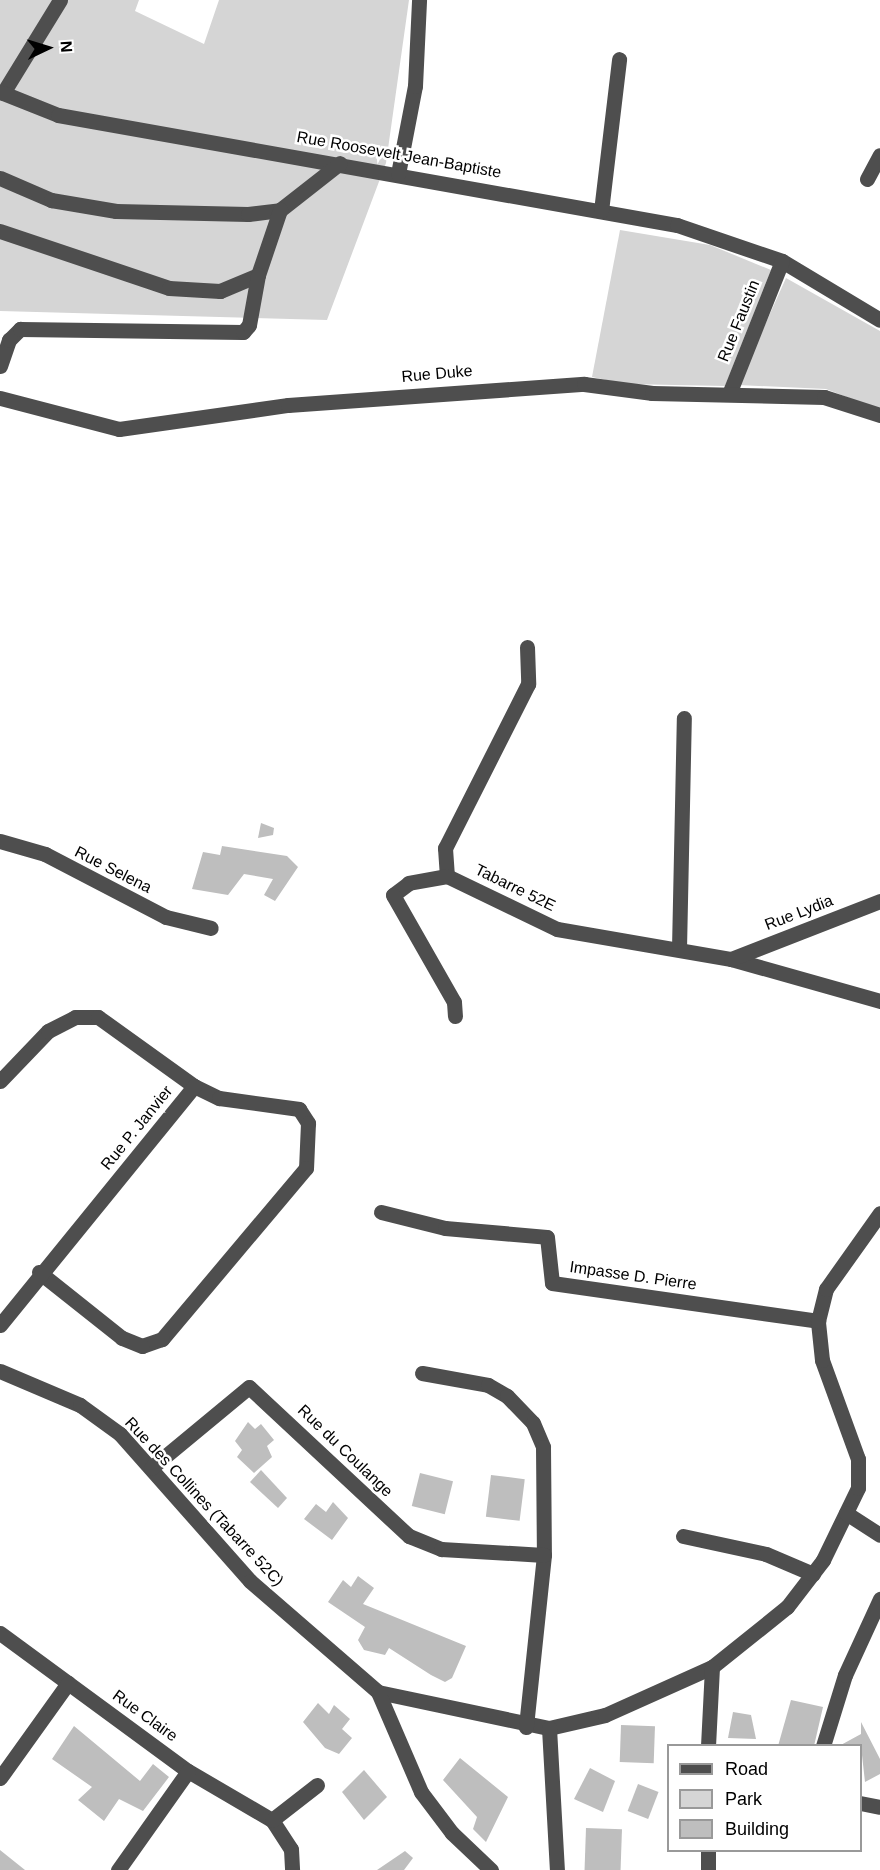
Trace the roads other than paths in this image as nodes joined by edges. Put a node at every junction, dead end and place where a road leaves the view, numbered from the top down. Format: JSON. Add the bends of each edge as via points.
{"nodes":[{"id":1,"x":60,"y":0,"type":"edge"},
{"id":2,"x":418,"y":0,"type":"edge"},
{"id":3,"x":619,"y":59,"type":"dead end"},
{"id":4,"x":880,"y":154,"type":"edge"},
{"id":5,"x":340,"y":163,"type":"junction"},
{"id":6,"x":398,"y":174,"type":"junction"},
{"id":7,"x":0,"y":178,"type":"edge"},
{"id":8,"x":867,"y":179,"type":"dead end"},
{"id":9,"x":280,"y":210,"type":"junction"},
{"id":10,"x":601,"y":211,"type":"junction"},
{"id":11,"x":0,"y":231,"type":"edge"},
{"id":12,"x":782,"y":261,"type":"junction"},
{"id":13,"x":258,"y":275,"type":"junction"},
{"id":14,"x":880,"y":320,"type":"edge"},
{"id":15,"x":0,"y":366,"type":"edge"},
{"id":16,"x":729,"y":394,"type":"junction"},
{"id":17,"x":0,"y":398,"type":"edge"},
{"id":18,"x":880,"y":415,"type":"edge"},
{"id":19,"x":527,"y":647,"type":"dead end"},
{"id":20,"x":684,"y":718,"type":"dead end"},
{"id":21,"x":0,"y":841,"type":"edge"},
{"id":22,"x":447,"y":876,"type":"junction"},
{"id":23,"x":880,"y":901,"type":"edge"},
{"id":24,"x":211,"y":928,"type":"dead end"},
{"id":25,"x":679,"y":949,"type":"junction"},
{"id":26,"x":731,"y":959,"type":"junction"},
{"id":27,"x":880,"y":1001,"type":"edge"},
{"id":28,"x":455,"y":1016,"type":"dead end"},
{"id":29,"x":0,"y":1081,"type":"edge"},
{"id":30,"x":194,"y":1086,"type":"junction"},
{"id":31,"x":381,"y":1212,"type":"dead end"},
{"id":32,"x":880,"y":1214,"type":"edge"},
{"id":33,"x":39,"y":1272,"type":"junction"},
{"id":34,"x":818,"y":1321,"type":"junction"},
{"id":35,"x":0,"y":1324,"type":"edge"},
{"id":36,"x":0,"y":1371,"type":"edge"},
{"id":37,"x":422,"y":1373,"type":"dead end"},
{"id":38,"x":151,"y":1468,"type":"junction"},
{"id":39,"x":846,"y":1513,"type":"junction"},
{"id":40,"x":880,"y":1535,"type":"edge"},
{"id":41,"x":683,"y":1536,"type":"dead end"},
{"id":42,"x":544,"y":1555,"type":"junction"},
{"id":43,"x":813,"y":1574,"type":"junction"},
{"id":44,"x":880,"y":1599,"type":"edge"},
{"id":45,"x":0,"y":1633,"type":"edge"},
{"id":46,"x":712,"y":1667,"type":"junction"},
{"id":47,"x":68,"y":1683,"type":"junction"},
{"id":48,"x":378,"y":1692,"type":"junction"},
{"id":49,"x":526,"y":1726,"type":"junction"},
{"id":50,"x":549,"y":1728,"type":"junction"},
{"id":51,"x":708,"y":1744,"type":"edge"},
{"id":52,"x":825,"y":1744,"type":"edge"},
{"id":53,"x":188,"y":1771,"type":"junction"},
{"id":54,"x":0,"y":1778,"type":"edge"},
{"id":55,"x":317,"y":1785,"type":"dead end"},
{"id":56,"x":862,"y":1803,"type":"edge"},
{"id":57,"x":880,"y":1808,"type":"edge"},
{"id":58,"x":272,"y":1820,"type":"junction"},
{"id":59,"x":708,"y":1852,"type":"edge"},
{"id":60,"x":118,"y":1870,"type":"edge"},
{"id":61,"x":292,"y":1870,"type":"edge"},
{"id":62,"x":491,"y":1870,"type":"edge"},
{"id":63,"x":557,"y":1870,"type":"edge"},
{"id":64,"x":708,"y":1870,"type":"edge"}],
"edges":[{"from":1,"to":5,"type":"street","name":"Rue Roosevelt Jean-Baptiste","via":[[3,93],[58,115]]},
{"from":2,"to":6,"type":"street","via":[[415,86]]},
{"from":3,"to":10,"type":"street"},
{"from":4,"to":8,"type":"street"},
{"from":5,"to":6,"type":"street","name":"Rue Roosevelt Jean-Baptiste"},
{"from":5,"to":9,"type":"street"},
{"from":6,"to":10,"type":"street","name":"Rue Roosevelt Jean-Baptiste"},
{"from":7,"to":9,"type":"street","via":[[51,200],[116,211],[248,214]]},
{"from":9,"to":13,"type":"street"},
{"from":10,"to":12,"type":"street","name":"Rue Roosevelt Jean-Baptiste","via":[[676,225]]},
{"from":11,"to":13,"type":"street","via":[[170,288],[220,291]]},
{"from":12,"to":14,"type":"street","name":"Rue Roosevelt Jean-Baptiste"},
{"from":12,"to":16,"type":"street","name":"Rue Faustin"},
{"from":13,"to":15,"type":"street","via":[[249,325],[243,332],[20,329]]},
{"from":16,"to":17,"type":"street","name":"Rue Duke","via":[[652,393],[584,384],[462,389],[288,405],[119,429]]},
{"from":16,"to":18,"type":"street","name":"Rue Duke","via":[[824,397]]},
{"from":19,"to":22,"type":"street","name":"Tabarre 52E","via":[[528,684],[445,848]]},
{"from":20,"to":25,"type":"street"},
{"from":21,"to":24,"type":"street","name":"Rue Selena","via":[[45,854],[166,917]]},
{"from":22,"to":25,"type":"street","name":"Tabarre 52E","via":[[557,929]]},
{"from":22,"to":28,"type":"street","via":[[409,883],[393,894],[394,905],[454,1002]]},
{"from":23,"to":26,"type":"street","name":"Rue Lydia"},
{"from":25,"to":26,"type":"street","name":"Tabarre 52E"},
{"from":26,"to":27,"type":"street","name":"Tabarre 52E"},
{"from":29,"to":30,"type":"street","name":"Rue P. Janvier","via":[[48,1030],[75,1017],[98,1017]]},
{"from":30,"to":33,"type":"street","name":"Rue P. Janvier"},
{"from":30,"to":33,"type":"street","via":[[219,1098],[298,1109],[308,1123],[306,1168],[235,1257],[162,1339],[142,1346],[103,1327]]},
{"from":31,"to":34,"type":"street","name":"Impasse D. Pierre","via":[[445,1228],[547,1237],[552,1283]]},
{"from":32,"to":34,"type":"street","name":"Rue des Collines (Tabarre 52C)","via":[[826,1289]]},
{"from":33,"to":35,"type":"street","name":"Rue P. Janvier"},
{"from":34,"to":39,"type":"street","name":"Rue des Collines (Tabarre 52C)","via":[[822,1360],[858,1459],[858,1488]]},
{"from":36,"to":38,"type":"street","name":"Rue des Collines (Tabarre 52C)","via":[[80,1404],[120,1434]]},
{"from":37,"to":42,"type":"street","via":[[488,1385],[533,1423],[543,1447]]},
{"from":38,"to":42,"type":"street","name":"Rue du Coulange","via":[[249,1387],[409,1536],[441,1549]]},
{"from":38,"to":48,"type":"street","name":"Rue des Collines (Tabarre 52C)","via":[[250,1581]]},
{"from":39,"to":40,"type":"street"},
{"from":39,"to":43,"type":"street","name":"Rue des Collines (Tabarre 52C)"},
{"from":41,"to":43,"type":"street","via":[[774,1557]]},
{"from":42,"to":49,"type":"street"},
{"from":43,"to":46,"type":"street","name":"Rue des Collines (Tabarre 52C)","via":[[787,1607]]},
{"from":44,"to":52,"type":"street","via":[[845,1675]]},
{"from":45,"to":47,"type":"street","name":"Rue Claire"},
{"from":46,"to":50,"type":"street","name":"Rue des Collines (Tabarre 52C)","via":[[605,1715]]},
{"from":46,"to":51,"type":"street"},
{"from":47,"to":53,"type":"street","name":"Rue Claire"},
{"from":47,"to":54,"type":"street"},
{"from":48,"to":49,"type":"street","name":"Rue des Collines (Tabarre 52C)"},
{"from":48,"to":62,"type":"street","via":[[421,1792],[452,1833]]},
{"from":49,"to":50,"type":"street","name":"Rue des Collines (Tabarre 52C)"},
{"from":50,"to":63,"type":"street"},
{"from":53,"to":58,"type":"street","name":"Rue Claire"},
{"from":53,"to":60,"type":"street"},
{"from":55,"to":58,"type":"street"},
{"from":56,"to":57,"type":"street"},
{"from":58,"to":61,"type":"street","via":[[291,1849]]},
{"from":59,"to":64,"type":"street"}]}
